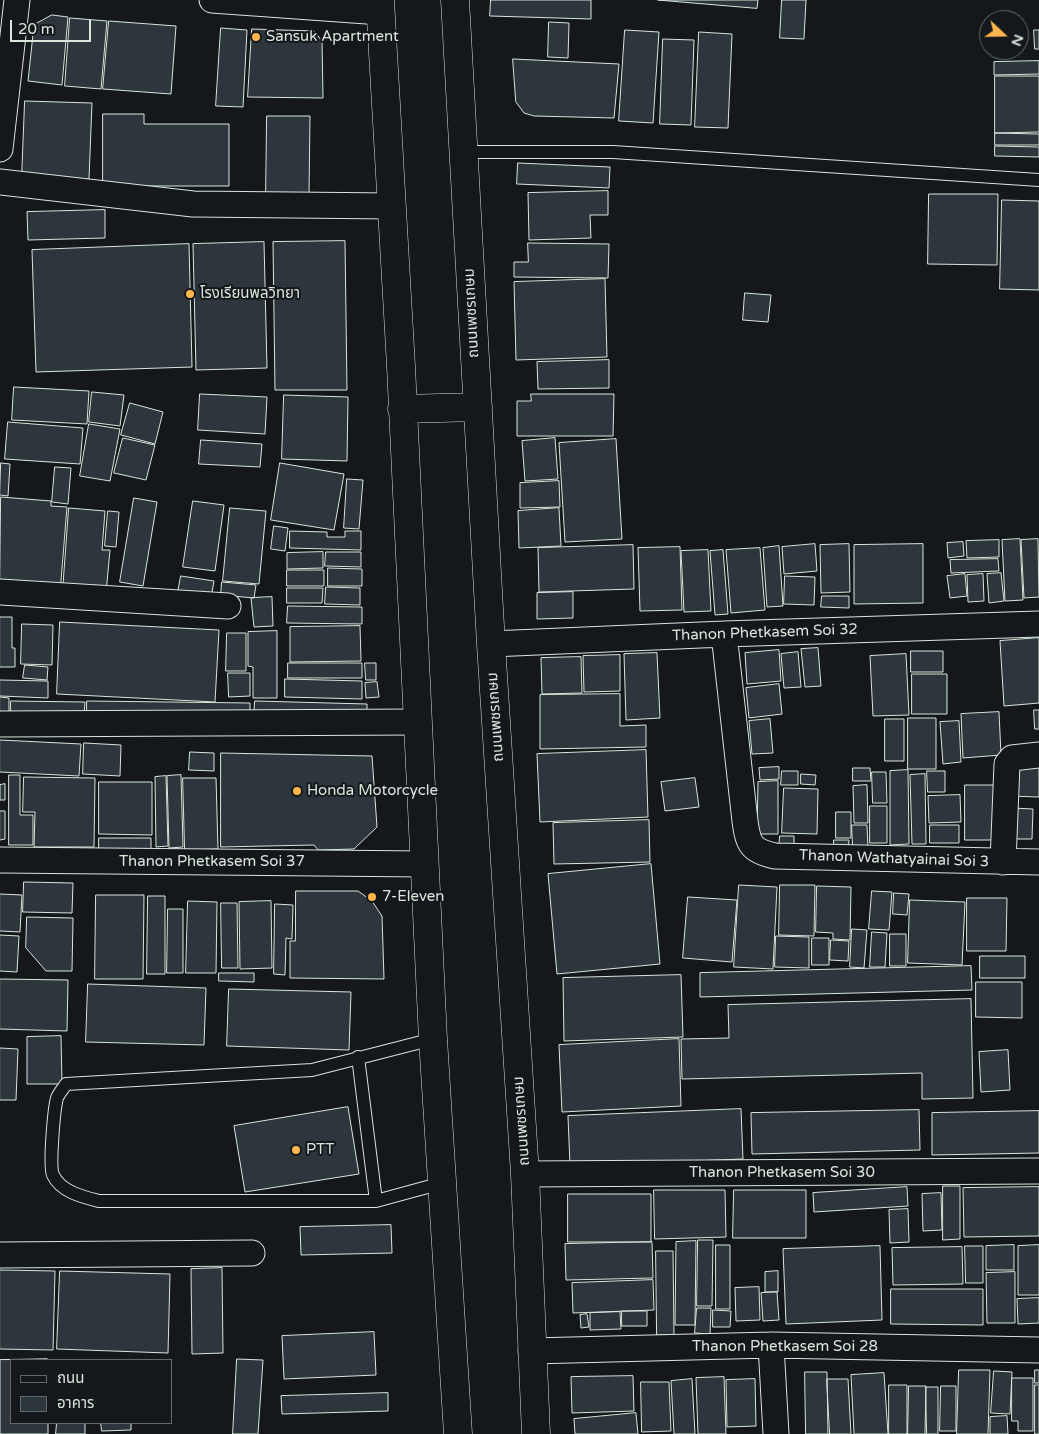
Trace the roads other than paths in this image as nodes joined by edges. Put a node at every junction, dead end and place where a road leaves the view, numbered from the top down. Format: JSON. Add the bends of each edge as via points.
{"nodes":[{"id":1,"x":17,"y":0,"type":"edge"},
{"id":2,"x":212,"y":0,"type":"edge"},
{"id":3,"x":455,"y":0,"type":"edge"},
{"id":4,"x":380,"y":6,"type":"edge"},
{"id":5,"x":0,"y":149,"type":"edge"},
{"id":6,"x":464,"y":152,"type":"junction"},
{"id":7,"x":1039,"y":180,"type":"edge"},
{"id":8,"x":0,"y":182,"type":"edge"},
{"id":9,"x":392,"y":206,"type":"junction"},
{"id":10,"x":478,"y":407,"type":"junction"},
{"id":11,"x":402,"y":409,"type":"junction"},
{"id":12,"x":0,"y":592,"type":"edge"},
{"id":13,"x":228,"y":606,"type":"dead end"},
{"id":14,"x":1039,"y":624,"type":"edge"},
{"id":15,"x":724,"y":634,"type":"junction"},
{"id":16,"x":491,"y":644,"type":"junction"},
{"id":17,"x":417,"y":722,"type":"junction"},
{"id":18,"x":0,"y":724,"type":"edge"},
{"id":19,"x":1039,"y":755,"type":"edge"},
{"id":20,"x":0,"y":860,"type":"edge"},
{"id":21,"x":1003,"y":862,"type":"junction"},
{"id":22,"x":1039,"y":862,"type":"edge"},
{"id":23,"x":425,"y":864,"type":"junction"},
{"id":24,"x":434,"y":1039,"type":"junction"},
{"id":25,"x":358,"y":1057,"type":"junction"},
{"id":26,"x":1039,"y":1171,"type":"edge"},
{"id":27,"x":525,"y":1174,"type":"junction"},
{"id":28,"x":442,"y":1182,"type":"junction"},
{"id":29,"x":376,"y":1201,"type":"junction"},
{"id":30,"x":252,"y":1253,"type":"dead end"},
{"id":31,"x":0,"y":1255,"type":"edge"},
{"id":32,"x":771,"y":1345,"type":"junction"},
{"id":33,"x":1039,"y":1350,"type":"edge"},
{"id":34,"x":531,"y":1351,"type":"junction"},
{"id":35,"x":458,"y":1434,"type":"edge"},
{"id":36,"x":536,"y":1434,"type":"edge"},
{"id":37,"x":776,"y":1434,"type":"edge"}],
"edges":[{"from":1,"to":5,"type":"street"},
{"from":2,"to":4,"type":"street"},
{"from":3,"to":6,"type":"main road","name":"ถนนเพชรเกษม"},
{"from":4,"to":9,"type":"main road"},
{"from":6,"to":7,"type":"lane","via":[[613,152]]},
{"from":6,"to":10,"type":"main road","name":"ถนนเพชรเกษม"},
{"from":8,"to":9,"type":"street","via":[[193,204]]},
{"from":9,"to":11,"type":"main road"},
{"from":10,"to":11,"type":"main road"},
{"from":10,"to":16,"type":"main road","name":"ถนนเพชรเกษม"},
{"from":11,"to":17,"type":"main road"},
{"from":12,"to":13,"type":"street"},
{"from":14,"to":15,"type":"street","name":"Thanon Phetkasem Soi 32"},
{"from":15,"to":16,"type":"street","name":"Thanon Phetkasem Soi 32"},
{"from":15,"to":21,"type":"street","name":"Thanon Wathatyainai Soi 3","via":[[745,821],[752,846],[775,856]]},
{"from":16,"to":27,"type":"main road","name":"ถนนเพชรเกษม"},
{"from":17,"to":18,"type":"street"},
{"from":17,"to":23,"type":"main road"},
{"from":19,"to":21,"type":"street","via":[[1012,758],[1006,764]]},
{"from":20,"to":23,"type":"street","name":"Thanon Phetkasem Soi 37"},
{"from":21,"to":22,"type":"street","name":"Thanon Wathatyainai Soi 3"},
{"from":23,"to":24,"type":"main road"},
{"from":24,"to":25,"type":"lane"},
{"from":24,"to":28,"type":"main road"},
{"from":25,"to":29,"type":"lane"},
{"from":25,"to":29,"type":"lane","via":[[312,1070],[66,1084],[58,1097],[53,1125],[52,1174],[59,1184],[79,1196],[99,1201]]},
{"from":26,"to":27,"type":"street","name":"Thanon Phetkasem Soi 30"},
{"from":27,"to":34,"type":"main road","name":"ถนนเพชรเกษม"},
{"from":28,"to":29,"type":"lane"},
{"from":28,"to":35,"type":"main road"},
{"from":30,"to":31,"type":"street"},
{"from":32,"to":33,"type":"street","name":"Thanon Phetkasem Soi 28"},
{"from":32,"to":34,"type":"street","name":"Thanon Phetkasem Soi 28"},
{"from":32,"to":37,"type":"street"},
{"from":34,"to":36,"type":"main road","name":"ถนนเพชรเกษม"}]}
